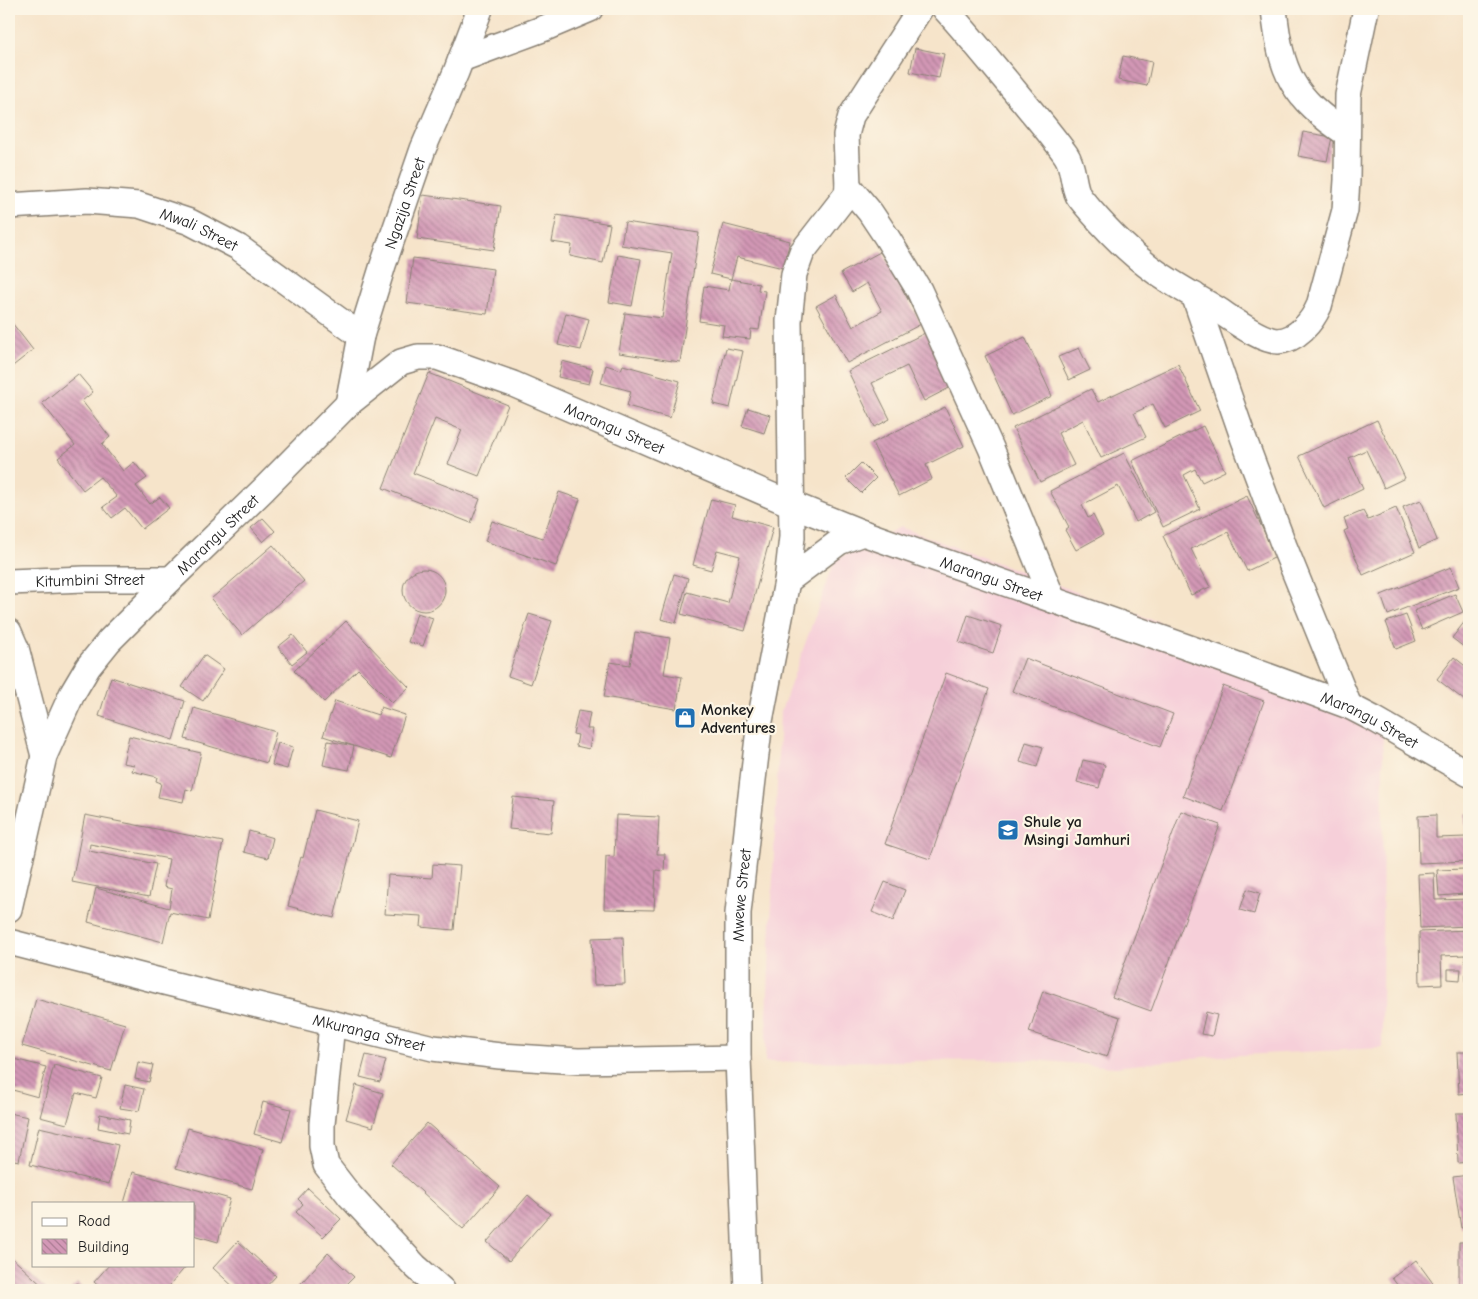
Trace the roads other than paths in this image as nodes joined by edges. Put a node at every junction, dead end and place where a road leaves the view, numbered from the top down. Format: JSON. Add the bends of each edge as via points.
{"nodes":[{"id":1,"x":480,"y":9,"type":"edge"},
{"id":2,"x":590,"y":9,"type":"edge"},
{"id":3,"x":920,"y":9,"type":"edge"},
{"id":4,"x":945,"y":9,"type":"edge"},
{"id":5,"x":1274,"y":9,"type":"edge"},
{"id":6,"x":1366,"y":9,"type":"edge"},
{"id":7,"x":461,"y":59,"type":"junction"},
{"id":8,"x":1347,"y":134,"type":"junction"},
{"id":9,"x":848,"y":186,"type":"junction"},
{"id":10,"x":9,"y":206,"type":"edge"},
{"id":11,"x":1194,"y":295,"type":"junction"},
{"id":12,"x":361,"y":336,"type":"junction"},
{"id":13,"x":348,"y":404,"type":"junction"},
{"id":14,"x":791,"y":504,"type":"junction"},
{"id":15,"x":863,"y":532,"type":"junction"},
{"id":16,"x":171,"y":579,"type":"junction"},
{"id":17,"x":787,"y":581,"type":"junction"},
{"id":18,"x":9,"y":582,"type":"edge"},
{"id":19,"x":1053,"y":600,"type":"junction"},
{"id":20,"x":9,"y":632,"type":"edge"},
{"id":21,"x":1349,"y":706,"type":"junction"},
{"id":22,"x":44,"y":756,"type":"junction"},
{"id":23,"x":1469,"y":774,"type":"edge"},
{"id":24,"x":9,"y":909,"type":"edge"},
{"id":25,"x":9,"y":942,"type":"edge"},
{"id":26,"x":332,"y":1024,"type":"junction"},
{"id":27,"x":738,"y":1058,"type":"junction"},
{"id":28,"x":442,"y":1290,"type":"edge"},
{"id":29,"x":747,"y":1290,"type":"edge"}],
"edges":[{"from":1,"to":7,"type":"street","name":"Ngazija Street"},
{"from":2,"to":7,"type":"street"},
{"from":3,"to":9,"type":"street","via":[[851,116],[846,135]]},
{"from":4,"to":11,"type":"street","via":[[1057,143],[1070,162],[1078,194],[1092,212],[1155,271]]},
{"from":5,"to":8,"type":"street","via":[[1280,52],[1292,83],[1315,111]]},
{"from":6,"to":8,"type":"street","via":[[1350,81]]},
{"from":7,"to":12,"type":"street","name":"Ngazija Street","via":[[423,149]]},
{"from":8,"to":11,"type":"street","via":[[1345,210],[1319,306],[1308,324],[1291,337],[1270,340]]},
{"from":9,"to":14,"type":"street","name":"Mwewe Street","via":[[843,200],[802,252],[794,274],[789,321]]},
{"from":9,"to":19,"type":"street","via":[[870,212],[919,290],[991,448]]},
{"from":10,"to":12,"type":"street","name":"Mwali Street","via":[[87,201],[139,205],[190,222],[238,247]]},
{"from":11,"to":21,"type":"street","via":[[1246,446]]},
{"from":12,"to":13,"type":"street","name":"Ngazija Street"},
{"from":13,"to":14,"type":"street","name":"Marangu Street","via":[[401,362],[418,357],[437,357],[513,384]]},
{"from":13,"to":16,"type":"street","name":"Marangu Street"},
{"from":14,"to":15,"type":"street","name":"Marangu Street"},
{"from":14,"to":17,"type":"street","name":"Mwewe Street","via":[[792,537]]},
{"from":15,"to":17,"type":"street","via":[[839,542]]},
{"from":15,"to":19,"type":"street","name":"Marangu Street"},
{"from":16,"to":18,"type":"street","name":"Kitumbini Street"},
{"from":16,"to":22,"type":"street","name":"Marangu Street","via":[[109,641],[88,667]]},
{"from":17,"to":27,"type":"street","name":"Mwewe Street","via":[[760,721],[738,913]]},
{"from":19,"to":21,"type":"street","name":"Marangu Street"},
{"from":20,"to":22,"type":"street"},
{"from":21,"to":23,"type":"street","name":"Marangu Street"},
{"from":22,"to":24,"type":"street","name":"Marangu Street"},
{"from":25,"to":26,"type":"street","name":"Mkuranga Street"},
{"from":26,"to":27,"type":"street","name":"Mkuranga Street","via":[[433,1048],[500,1056],[578,1061]]},
{"from":26,"to":28,"type":"street","via":[[322,1124],[326,1166],[415,1266]]},
{"from":27,"to":29,"type":"street","name":"Mwewe Street"}]}
